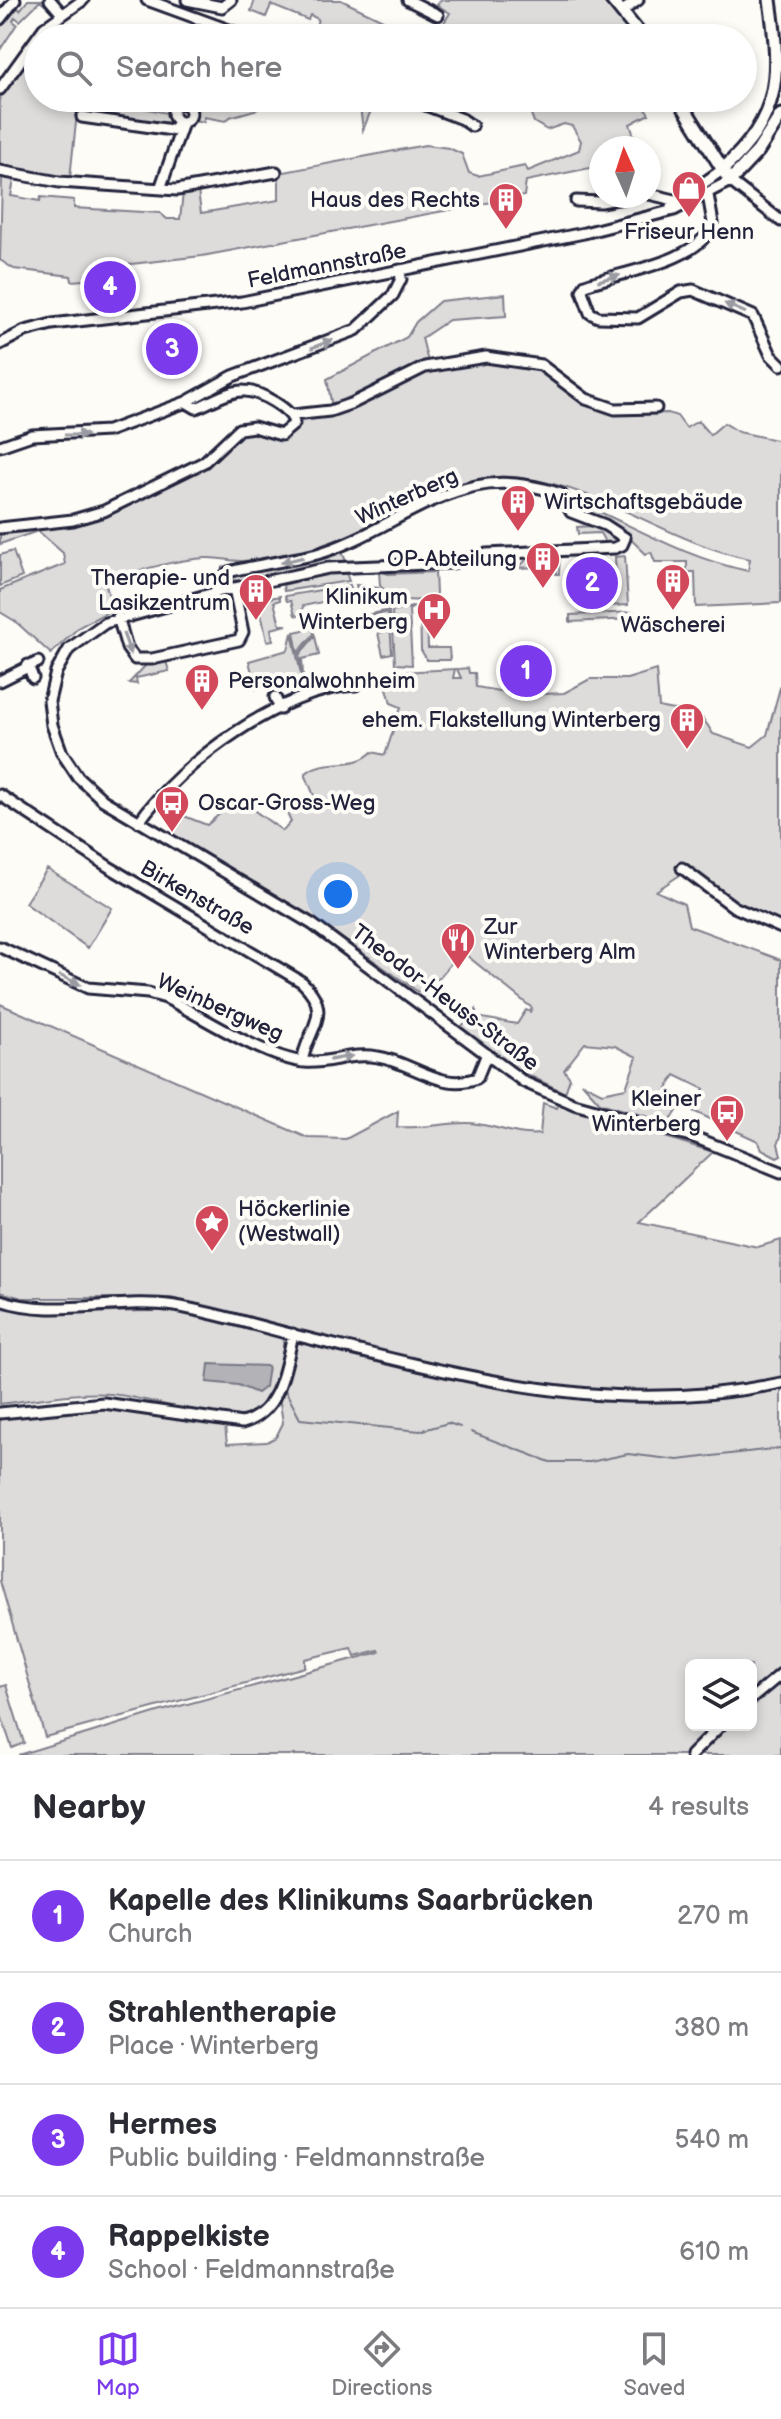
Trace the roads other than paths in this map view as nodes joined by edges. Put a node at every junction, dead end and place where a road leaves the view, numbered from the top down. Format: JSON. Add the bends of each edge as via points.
{"nodes":[{"id":1,"x":15,"y":0,"type":"edge"},
{"id":2,"x":50,"y":0,"type":"edge"},
{"id":3,"x":83,"y":0,"type":"edge"},
{"id":4,"x":147,"y":0,"type":"edge"},
{"id":5,"x":187,"y":0,"type":"edge"},
{"id":6,"x":231,"y":0,"type":"edge"},
{"id":7,"x":408,"y":0,"type":"edge"},
{"id":8,"x":612,"y":0,"type":"edge"},
{"id":9,"x":638,"y":0,"type":"edge"},
{"id":10,"x":770,"y":0,"type":"edge"},
{"id":11,"x":624,"y":10,"type":"junction"},
{"id":12,"x":62,"y":14,"type":"junction"},
{"id":13,"x":438,"y":15,"type":"dead end"},
{"id":14,"x":0,"y":19,"type":"edge"},
{"id":15,"x":51,"y":24,"type":"edge"},
{"id":16,"x":213,"y":24,"type":"edge"},
{"id":17,"x":634,"y":24,"type":"edge"},
{"id":18,"x":24,"y":55,"type":"edge"},
{"id":19,"x":0,"y":89,"type":"edge"},
{"id":20,"x":444,"y":112,"type":"edge"},
{"id":21,"x":687,"y":112,"type":"edge"},
{"id":22,"x":781,"y":115,"type":"edge"},
{"id":23,"x":82,"y":117,"type":"dead end"},
{"id":24,"x":472,"y":126,"type":"dead end"},
{"id":25,"x":776,"y":131,"type":"edge"},
{"id":26,"x":722,"y":170,"type":"junction"},
{"id":27,"x":0,"y":171,"type":"edge"},
{"id":28,"x":276,"y":172,"type":"dead end"},
{"id":29,"x":730,"y":181,"type":"junction"},
{"id":30,"x":160,"y":189,"type":"junction"},
{"id":31,"x":708,"y":195,"type":"junction"},
{"id":32,"x":661,"y":197,"type":"edge"},
{"id":33,"x":576,"y":201,"type":"dead end"},
{"id":34,"x":679,"y":201,"type":"junction"},
{"id":35,"x":589,"y":202,"type":"edge"},
{"id":36,"x":661,"y":212,"type":"junction"},
{"id":37,"x":781,"y":221,"type":"edge"},
{"id":38,"x":400,"y":270,"type":"junction"},
{"id":39,"x":0,"y":344,"type":"edge"},
{"id":40,"x":781,"y":365,"type":"edge"},
{"id":41,"x":186,"y":402,"type":"junction"},
{"id":42,"x":656,"y":408,"type":"dead end"},
{"id":43,"x":294,"y":417,"type":"junction"},
{"id":44,"x":0,"y":446,"type":"edge"},
{"id":45,"x":0,"y":528,"type":"edge"},
{"id":46,"x":234,"y":588,"type":"junction"},
{"id":47,"x":221,"y":591,"type":"junction"},
{"id":48,"x":118,"y":617,"type":"junction"},
{"id":49,"x":33,"y":678,"type":"dead end"},
{"id":50,"x":0,"y":681,"type":"edge"},
{"id":51,"x":356,"y":685,"type":"dead end"},
{"id":52,"x":275,"y":697,"type":"dead end"},
{"id":53,"x":280,"y":709,"type":"junction"},
{"id":54,"x":0,"y":795,"type":"edge"},
{"id":55,"x":139,"y":822,"type":"junction"},
{"id":56,"x":682,"y":868,"type":"dead end"},
{"id":57,"x":781,"y":928,"type":"edge"},
{"id":58,"x":0,"y":947,"type":"edge"},
{"id":59,"x":486,"y":1056,"type":"junction"},
{"id":60,"x":302,"y":1062,"type":"junction"},
{"id":61,"x":500,"y":1066,"type":"junction"},
{"id":62,"x":477,"y":1078,"type":"junction"},
{"id":63,"x":781,"y":1172,"type":"edge"},
{"id":64,"x":0,"y":1300,"type":"edge"},
{"id":65,"x":293,"y":1334,"type":"junction"},
{"id":66,"x":781,"y":1383,"type":"edge"},
{"id":67,"x":0,"y":1413,"type":"edge"},
{"id":68,"x":781,"y":1674,"type":"edge"},
{"id":69,"x":757,"y":1694,"type":"edge"},
{"id":70,"x":715,"y":1731,"type":"edge"},
{"id":71,"x":691,"y":1755,"type":"edge"}],
"edges":[{"from":1,"to":14,"type":"street"},
{"from":2,"to":12,"type":"street"},
{"from":3,"to":12,"type":"street"},
{"from":4,"to":16,"type":"street"},
{"from":5,"to":6,"type":"street","via":[[222,7]]},
{"from":7,"to":13,"type":"street"},
{"from":8,"to":11,"type":"main road"},
{"from":9,"to":11,"type":"street"},
{"from":10,"to":26,"type":"main road","via":[[779,59],[775,98],[762,127]]},
{"from":11,"to":17,"type":"main road"},
{"from":12,"to":15,"type":"street"},
{"from":18,"to":19,"type":"street"},
{"from":20,"to":24,"type":"street"},
{"from":21,"to":26,"type":"main road"},
{"from":22,"to":25,"type":"main road"},
{"from":23,"to":30,"type":"street","via":[[172,130],[181,122]]},
{"from":25,"to":29,"type":"main road"},
{"from":26,"to":29,"type":"main road"},
{"from":26,"to":34,"type":"street","name":"Feldmannstraße"},
{"from":27,"to":30,"type":"street","via":[[59,182]]},
{"from":28,"to":30,"type":"street"},
{"from":29,"to":31,"type":"street","name":"Feldmannstraße"},
{"from":29,"to":37,"type":"street"},
{"from":31,"to":36,"type":"street","name":"Feldmannstraße"},
{"from":40,"to":31,"type":"street","one_way":true,"via":[[753,316],[700,291],[681,292],[632,319],[590,313],[582,291],[585,285],[652,266],[709,234],[714,217]]},
{"from":32,"to":34,"type":"street"},
{"from":33,"to":35,"type":"street"},
{"from":34,"to":36,"type":"street","name":"Feldmannstraße"},
{"from":36,"to":38,"type":"street","name":"Feldmannstraße"},
{"from":38,"to":39,"type":"street","name":"Feldmannstraße","via":[[223,305],[52,324]]},
{"from":41,"to":38,"type":"street","one_way":true,"via":[[225,380],[362,327],[397,289]]},
{"from":41,"to":43,"type":"street","via":[[196,408],[242,390]]},
{"from":44,"to":41,"type":"street","one_way":true,"via":[[32,435],[96,434]]},
{"from":42,"to":43,"type":"street","via":[[615,409],[586,399],[541,365],[486,357],[425,367],[353,403]]},
{"from":43,"to":45,"type":"street","via":[[292,428],[281,435],[254,427],[239,429],[198,466],[104,511]]},
{"from":46,"to":47,"type":"street","name":"Winterberg"},
{"from":46,"to":47,"type":"street","name":"Winterberg","one_way":true,"via":[[328,568],[452,563],[486,554],[624,543],[621,535],[571,512],[561,494],[519,484],[487,484],[435,499],[330,550],[233,570],[224,577]]},
{"from":48,"to":46,"type":"street","one_way":true,"via":[[135,659],[239,640],[243,632]]},
{"from":47,"to":48,"type":"street","name":"Theodor-Heuss-Straße"},
{"from":48,"to":55,"type":"street","name":"Theodor-Heuss-Straße","via":[[69,649],[53,681],[50,711],[59,747],[78,777]]},
{"from":49,"to":50,"type":"street","via":[[33,663]]},
{"from":51,"to":53,"type":"street"},
{"from":52,"to":53,"type":"street"},
{"from":53,"to":55,"type":"street","via":[[190,764]]},
{"from":54,"to":60,"type":"street","name":"Birkenstraße","via":[[302,982],[319,1011]]},
{"from":55,"to":59,"type":"street","name":"Theodor-Heuss-Straße","via":[[323,931]]},
{"from":56,"to":57,"type":"street","via":[[734,907]]},
{"from":58,"to":60,"type":"street","name":"Weinbergweg","one_way":true,"via":[[88,988],[166,998]]},
{"from":59,"to":61,"type":"street","name":"Theodor-Heuss-Straße"},
{"from":59,"to":62,"type":"street"},
{"from":60,"to":62,"type":"street","name":"Weinbergweg","one_way":true,"via":[[365,1055],[446,1081]]},
{"from":61,"to":62,"type":"street","name":"Weinbergweg"},
{"from":61,"to":63,"type":"street","name":"Theodor-Heuss-Straße","via":[[574,1104],[694,1137]]},
{"from":64,"to":65,"type":"street","via":[[28,1307],[170,1306]]},
{"from":65,"to":66,"type":"street","via":[[421,1366],[598,1397],[711,1396]]},
{"from":65,"to":67,"type":"street","via":[[277,1396],[242,1423],[104,1403]]},
{"from":68,"to":69,"type":"street"},
{"from":70,"to":71,"type":"street"}]}
